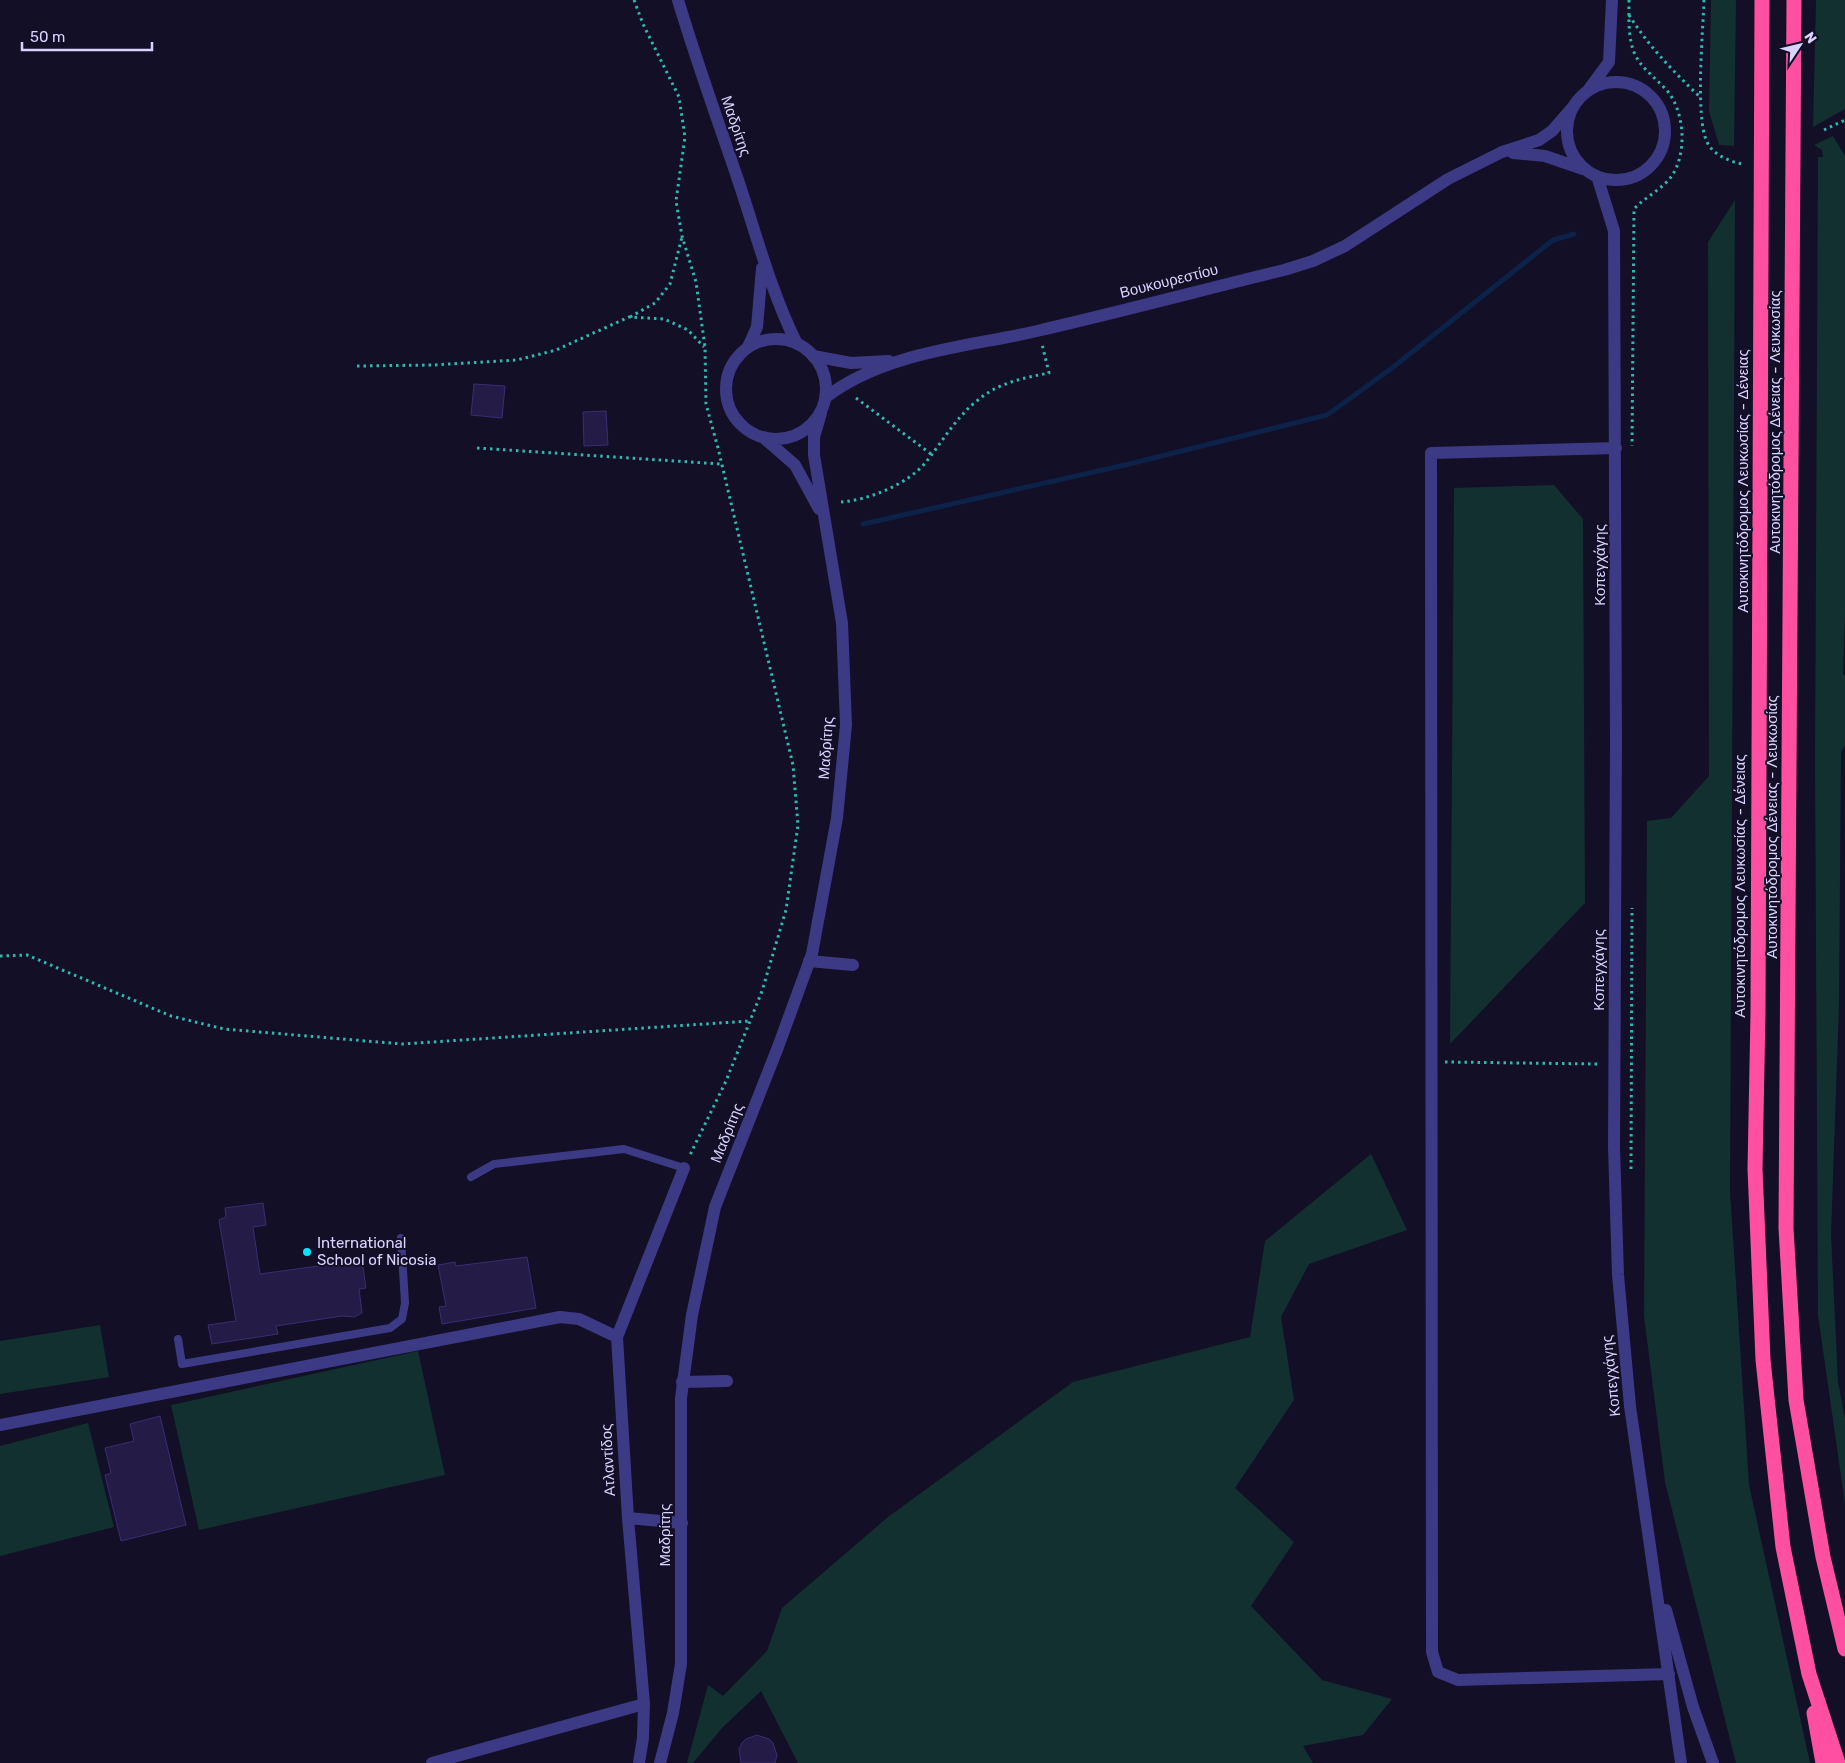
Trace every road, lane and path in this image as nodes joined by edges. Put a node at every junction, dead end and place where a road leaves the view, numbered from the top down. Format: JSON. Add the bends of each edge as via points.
{"nodes":[{"id":1,"x":634,"y":0,"type":"edge"},
{"id":2,"x":678,"y":0,"type":"edge"},
{"id":3,"x":1612,"y":0,"type":"edge"},
{"id":4,"x":1629,"y":0,"type":"edge"},
{"id":5,"x":1704,"y":0,"type":"edge"},
{"id":6,"x":1762,"y":0,"type":"edge"},
{"id":7,"x":1794,"y":0,"type":"edge"},
{"id":8,"x":1629,"y":15,"type":"junction"},
{"id":9,"x":1587,"y":91,"type":"junction"},
{"id":10,"x":1701,"y":98,"type":"junction"},
{"id":11,"x":1573,"y":107,"type":"junction"},
{"id":12,"x":1845,"y":120,"type":"edge"},
{"id":13,"x":1824,"y":130,"type":"dead end"},
{"id":14,"x":1502,"y":152,"type":"junction"},
{"id":15,"x":1742,"y":164,"type":"dead end"},
{"id":16,"x":1592,"y":173,"type":"junction"},
{"id":17,"x":682,"y":236,"type":"junction"},
{"id":18,"x":762,"y":264,"type":"junction"},
{"id":19,"x":629,"y":317,"type":"junction"},
{"id":20,"x":796,"y":342,"type":"junction"},
{"id":21,"x":1042,"y":343,"type":"dead end"},
{"id":22,"x":748,"y":347,"type":"junction"},
{"id":23,"x":705,"y":348,"type":"junction"},
{"id":24,"x":813,"y":356,"type":"junction"},
{"id":25,"x":896,"y":361,"type":"junction"},
{"id":26,"x":357,"y":366,"type":"dead end"},
{"id":27,"x":826,"y":397,"type":"junction"},
{"id":28,"x":856,"y":398,"type":"dead end"},
{"id":29,"x":821,"y":413,"type":"junction"},
{"id":30,"x":764,"y":438,"type":"junction"},
{"id":31,"x":477,"y":448,"type":"dead end"},
{"id":32,"x":1616,"y":448,"type":"junction"},
{"id":33,"x":932,"y":454,"type":"junction"},
{"id":34,"x":1632,"y":456,"type":"dead end"},
{"id":35,"x":721,"y":464,"type":"junction"},
{"id":36,"x":840,"y":502,"type":"dead end"},
{"id":37,"x":824,"y":520,"type":"junction"},
{"id":38,"x":1632,"y":901,"type":"dead end"},
{"id":39,"x":0,"y":956,"type":"edge"},
{"id":40,"x":809,"y":961,"type":"junction"},
{"id":41,"x":853,"y":965,"type":"dead end"},
{"id":42,"x":750,"y":1021,"type":"junction"},
{"id":43,"x":1439,"y":1062,"type":"dead end"},
{"id":44,"x":1599,"y":1064,"type":"dead end"},
{"id":45,"x":684,"y":1168,"type":"junction"},
{"id":46,"x":1631,"y":1174,"type":"dead end"},
{"id":47,"x":471,"y":1177,"type":"dead end"},
{"id":48,"x":401,"y":1238,"type":"dead end"},
{"id":49,"x":617,"y":1337,"type":"junction"},
{"id":50,"x":178,"y":1339,"type":"dead end"},
{"id":51,"x":682,"y":1382,"type":"junction"},
{"id":52,"x":727,"y":1382,"type":"dead end"},
{"id":53,"x":0,"y":1425,"type":"edge"},
{"id":54,"x":628,"y":1518,"type":"junction"},
{"id":55,"x":682,"y":1522,"type":"junction"},
{"id":56,"x":1650,"y":1541,"type":"junction"},
{"id":57,"x":1845,"y":1649,"type":"edge"},
{"id":58,"x":1669,"y":1674,"type":"junction"},
{"id":59,"x":1809,"y":1674,"type":"junction"},
{"id":60,"x":644,"y":1704,"type":"junction"},
{"id":61,"x":432,"y":1763,"type":"edge"},
{"id":62,"x":639,"y":1763,"type":"edge"},
{"id":63,"x":660,"y":1763,"type":"edge"},
{"id":64,"x":1681,"y":1763,"type":"edge"},
{"id":65,"x":1713,"y":1763,"type":"edge"},
{"id":66,"x":1823,"y":1763,"type":"edge"},
{"id":67,"x":1838,"y":1763,"type":"edge"}],
"edges":[{"from":1,"to":17,"type":"path","via":[[679,97],[685,137],[676,202]]},
{"from":2,"to":18,"type":"street","name":"Μαδρίτης","via":[[738,180]]},
{"from":3,"to":9,"type":"street","via":[[1609,62]]},
{"from":4,"to":8,"type":"path"},
{"from":5,"to":10,"type":"path"},
{"from":6,"to":59,"type":"highway","name":"Αυτοκινητόδρομος Λευκωσίας - Δένειας","via":[[1756,1169],[1763,1360],[1783,1547]]},
{"from":7,"to":57,"type":"highway","name":"Αυτοκινητόδρομος Δένειας - Λευκωσίας","via":[[1786,1228],[1796,1400],[1823,1558]]},
{"from":8,"to":10,"type":"path","via":[[1668,66]]},
{"from":8,"to":34,"type":"path","via":[[1632,46],[1642,66],[1669,94],[1681,126],[1681,153],[1672,176],[1634,209]]},
{"from":9,"to":11,"type":"street"},
{"from":9,"to":16,"type":"street","via":[[1602,84],[1619,82],[1636,86],[1660,109],[1664,126],[1663,143],[1645,170],[1630,178],[1613,180]]},
{"from":10,"to":15,"type":"path","via":[[1707,143],[1725,160]]},
{"from":11,"to":14,"type":"street","name":"Βουκουρεστίου","via":[[1552,131],[1539,140]]},
{"from":11,"to":16,"type":"street","via":[[1568,120],[1570,148],[1577,161]]},
{"from":12,"to":13,"type":"path"},
{"from":14,"to":16,"type":"street","via":[[1545,156]]},
{"from":14,"to":25,"type":"street","name":"Βουκουρεστίου","via":[[1448,179],[1345,246],[1313,261],[1039,330]]},
{"from":16,"to":32,"type":"street","name":"Κοπεγχάγης","via":[[1614,231]]},
{"from":17,"to":19,"type":"path","via":[[670,284],[655,303]]},
{"from":17,"to":23,"type":"path","via":[[696,282]]},
{"from":18,"to":20,"type":"street","name":"Μαδρίτης"},
{"from":18,"to":22,"type":"street","name":"Μαδρίτης","via":[[757,327]]},
{"from":19,"to":23,"type":"path","via":[[664,319],[688,330]]},
{"from":19,"to":26,"type":"path","via":[[556,350],[517,360]]},
{"from":20,"to":22,"type":"street","via":[[780,338],[763,340]]},
{"from":20,"to":24,"type":"street"},
{"from":21,"to":33,"type":"path","via":[[1049,373],[1019,378],[977,400],[952,426]]},
{"from":22,"to":30,"type":"street","via":[[728,373],[725,389],[728,406],[736,420],[749,432]]},
{"from":23,"to":35,"type":"path","via":[[706,404]]},
{"from":24,"to":25,"type":"street","via":[[851,363]]},
{"from":24,"to":27,"type":"street","via":[[826,380]]},
{"from":25,"to":27,"type":"street","name":"Βουκουρεστίου","via":[[845,383]]},
{"from":27,"to":29,"type":"street"},
{"from":28,"to":33,"type":"path"},
{"from":29,"to":30,"type":"street","via":[[796,435]]},
{"from":29,"to":37,"type":"street","name":"Μαδρίτης","via":[[814,437],[814,455]]},
{"from":30,"to":37,"type":"street","name":"Μαδρίτης","via":[[795,465]]},
{"from":31,"to":35,"type":"path"},
{"from":32,"to":56,"type":"street","name":"Κοπεγχάγης","via":[[1614,1147],[1618,1276],[1630,1406]]},
{"from":32,"to":58,"type":"street","via":[[1431,453],[1432,1652],[1438,1672],[1458,1680]]},
{"from":33,"to":36,"type":"path","via":[[917,470],[883,492],[856,501]]},
{"from":35,"to":42,"type":"path","via":[[793,765],[798,825],[786,910]]},
{"from":37,"to":40,"type":"street","name":"Μαδρίτης","via":[[842,622],[846,724],[837,818]]},
{"from":38,"to":46,"type":"path"},
{"from":39,"to":42,"type":"path","via":[[27,955],[171,1016],[244,1031],[402,1044]]},
{"from":40,"to":41,"type":"street"},
{"from":40,"to":51,"type":"street","name":"Μαδρίτης","via":[[715,1208],[692,1314]]},
{"from":42,"to":45,"type":"path","via":[[726,1081]]},
{"from":43,"to":44,"type":"path"},
{"from":45,"to":47,"type":"lane","via":[[624,1149],[494,1164]]},
{"from":45,"to":49,"type":"street","name":"Ατλαντίδος"},
{"from":48,"to":50,"type":"lane","via":[[404,1304],[402,1318],[390,1328],[182,1364]]},
{"from":49,"to":53,"type":"street","via":[[579,1319],[560,1317]]},
{"from":49,"to":54,"type":"street","name":"Ατλαντίδος"},
{"from":51,"to":52,"type":"street"},
{"from":51,"to":55,"type":"street","name":"Μαδρίτης"},
{"from":54,"to":55,"type":"street"},
{"from":54,"to":60,"type":"street","name":"Ατλαντίδος"},
{"from":55,"to":63,"type":"street","name":"Μαδρίτης","via":[[681,1664]]},
{"from":56,"to":58,"type":"street","name":"Κοπεγχάγης"},
{"from":56,"to":65,"type":"street","via":[[1683,1671]]},
{"from":58,"to":64,"type":"street","name":"Κοπεγχάγης"},
{"from":59,"to":66,"type":"highway"},
{"from":59,"to":67,"type":"highway","name":"Αυτοκινητόδρομος Λευκωσίας - Δένειας"},
{"from":60,"to":61,"type":"street"},
{"from":60,"to":62,"type":"street","name":"Ατλαντίδος"}]}
